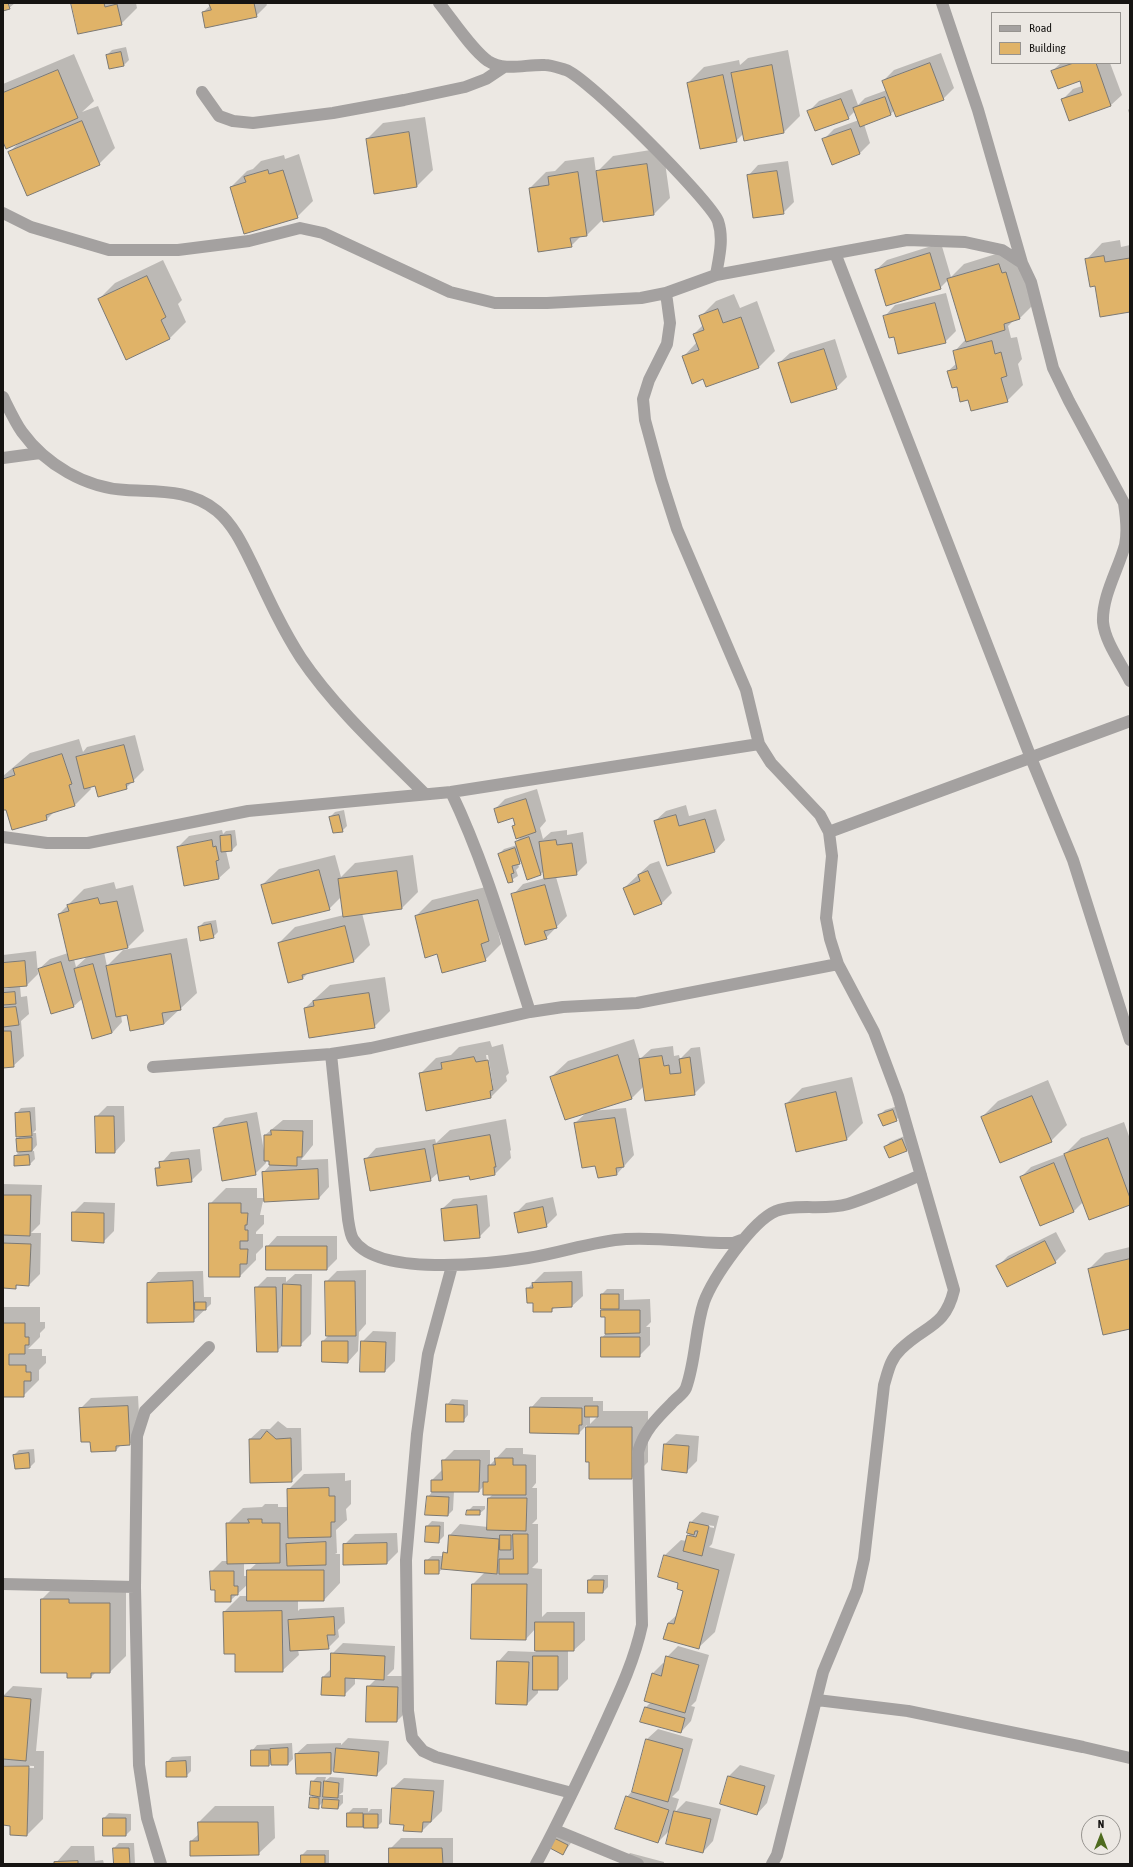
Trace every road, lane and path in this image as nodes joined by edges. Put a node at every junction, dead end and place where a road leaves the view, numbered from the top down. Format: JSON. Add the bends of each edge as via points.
{"nodes":[{"id":1,"x":439,"y":3,"type":"edge"},
{"id":2,"x":942,"y":3,"type":"edge"},
{"id":3,"x":504,"y":67,"type":"junction"},
{"id":4,"x":202,"y":92,"type":"dead end"},
{"id":5,"x":3,"y":213,"type":"edge"},
{"id":6,"x":835,"y":253,"type":"junction"},
{"id":7,"x":1022,"y":263,"type":"junction"},
{"id":8,"x":716,"y":275,"type":"junction"},
{"id":9,"x":666,"y":293,"type":"junction"},
{"id":10,"x":3,"y":397,"type":"edge"},
{"id":11,"x":40,"y":453,"type":"junction"},
{"id":12,"x":3,"y":458,"type":"edge"},
{"id":13,"x":1130,"y":681,"type":"edge"},
{"id":14,"x":1130,"y":721,"type":"edge"},
{"id":15,"x":759,"y":744,"type":"junction"},
{"id":16,"x":1031,"y":758,"type":"junction"},
{"id":17,"x":451,"y":792,"type":"junction"},
{"id":18,"x":425,"y":794,"type":"junction"},
{"id":19,"x":829,"y":832,"type":"junction"},
{"id":20,"x":3,"y":837,"type":"edge"},
{"id":21,"x":838,"y":964,"type":"junction"},
{"id":22,"x":1125,"y":1006,"type":"edge"},
{"id":23,"x":530,"y":1012,"type":"junction"},
{"id":24,"x":1130,"y":1040,"type":"edge"},
{"id":25,"x":331,"y":1054,"type":"junction"},
{"id":26,"x":153,"y":1067,"type":"dead end"},
{"id":27,"x":921,"y":1175,"type":"junction"},
{"id":28,"x":741,"y":1240,"type":"junction"},
{"id":29,"x":452,"y":1266,"type":"junction"},
{"id":30,"x":209,"y":1347,"type":"dead end"},
{"id":31,"x":3,"y":1584,"type":"edge"},
{"id":32,"x":136,"y":1588,"type":"junction"},
{"id":33,"x":817,"y":1700,"type":"junction"},
{"id":34,"x":1130,"y":1758,"type":"edge"},
{"id":35,"x":572,"y":1793,"type":"junction"},
{"id":36,"x":555,"y":1830,"type":"junction"},
{"id":37,"x":161,"y":1864,"type":"edge"},
{"id":38,"x":536,"y":1864,"type":"edge"},
{"id":39,"x":638,"y":1864,"type":"edge"},
{"id":40,"x":772,"y":1864,"type":"edge"}],
"edges":[{"from":1,"to":3,"type":"street","via":[[488,61]]},
{"from":2,"to":7,"type":"street","via":[[978,110]]},
{"from":3,"to":4,"type":"street","via":[[486,79],[465,87],[333,113],[253,123],[233,122],[219,116]]},
{"from":3,"to":8,"type":"street","via":[[546,65],[567,70],[590,85],[664,158],[709,207],[717,220],[722,237]]},
{"from":5,"to":9,"type":"street","via":[[31,227],[109,250],[178,250],[249,241],[300,228],[324,233],[450,292],[495,303],[633,298]]},
{"from":6,"to":7,"type":"street","via":[[907,240],[965,242],[1002,250]]},
{"from":6,"to":8,"type":"street"},
{"from":6,"to":16,"type":"street"},
{"from":7,"to":13,"type":"street","via":[[1031,282],[1053,368],[1124,503],[1125,544],[1106,602],[1103,623],[1108,640]]},
{"from":8,"to":9,"type":"street"},
{"from":9,"to":15,"type":"street","via":[[670,323],[667,344],[649,380],[643,399],[645,420],[677,529],[746,690]]},
{"from":10,"to":11,"type":"street","via":[[22,432]]},
{"from":11,"to":12,"type":"street"},
{"from":11,"to":18,"type":"street","via":[[69,474],[96,486],[164,491],[196,497],[218,512],[239,539],[301,657],[347,714]]},
{"from":14,"to":16,"type":"street"},
{"from":15,"to":17,"type":"street"},
{"from":15,"to":19,"type":"street","via":[[771,763],[820,815]]},
{"from":16,"to":19,"type":"street"},
{"from":16,"to":22,"type":"street","via":[[1073,860]]},
{"from":17,"to":18,"type":"street"},
{"from":17,"to":23,"type":"street","via":[[485,870]]},
{"from":18,"to":20,"type":"street","via":[[248,811],[88,843],[47,843]]},
{"from":19,"to":21,"type":"street","via":[[832,856],[826,918]]},
{"from":21,"to":23,"type":"street","via":[[637,1003],[563,1007]]},
{"from":21,"to":27,"type":"street","via":[[874,1032],[898,1096]]},
{"from":22,"to":24,"type":"street"},
{"from":23,"to":25,"type":"street","via":[[371,1048]]},
{"from":25,"to":26,"type":"street"},
{"from":25,"to":29,"type":"street","via":[[348,1219],[353,1239],[362,1249],[374,1256],[402,1262]]},
{"from":27,"to":28,"type":"street","via":[[848,1204],[776,1211]]},
{"from":27,"to":33,"type":"street","via":[[954,1290],[951,1304],[942,1318],[900,1349],[890,1364],[884,1385],[864,1559],[857,1590],[823,1672]]},
{"from":28,"to":29,"type":"street","via":[[720,1243],[627,1239],[528,1258]]},
{"from":28,"to":35,"type":"street","via":[[704,1302],[685,1390],[647,1429],[641,1440],[638,1452],[642,1625],[627,1677]]},
{"from":29,"to":35,"type":"street","via":[[428,1354],[417,1434],[406,1560],[408,1711],[412,1738],[422,1750],[436,1757]]},
{"from":30,"to":32,"type":"street","via":[[145,1411],[137,1436]]},
{"from":31,"to":32,"type":"street"},
{"from":32,"to":37,"type":"street","via":[[139,1765],[147,1818]]},
{"from":33,"to":34,"type":"street","via":[[908,1711]]},
{"from":33,"to":40,"type":"street","via":[[777,1855]]},
{"from":35,"to":36,"type":"street"},
{"from":36,"to":38,"type":"street"},
{"from":36,"to":39,"type":"street"}]}
